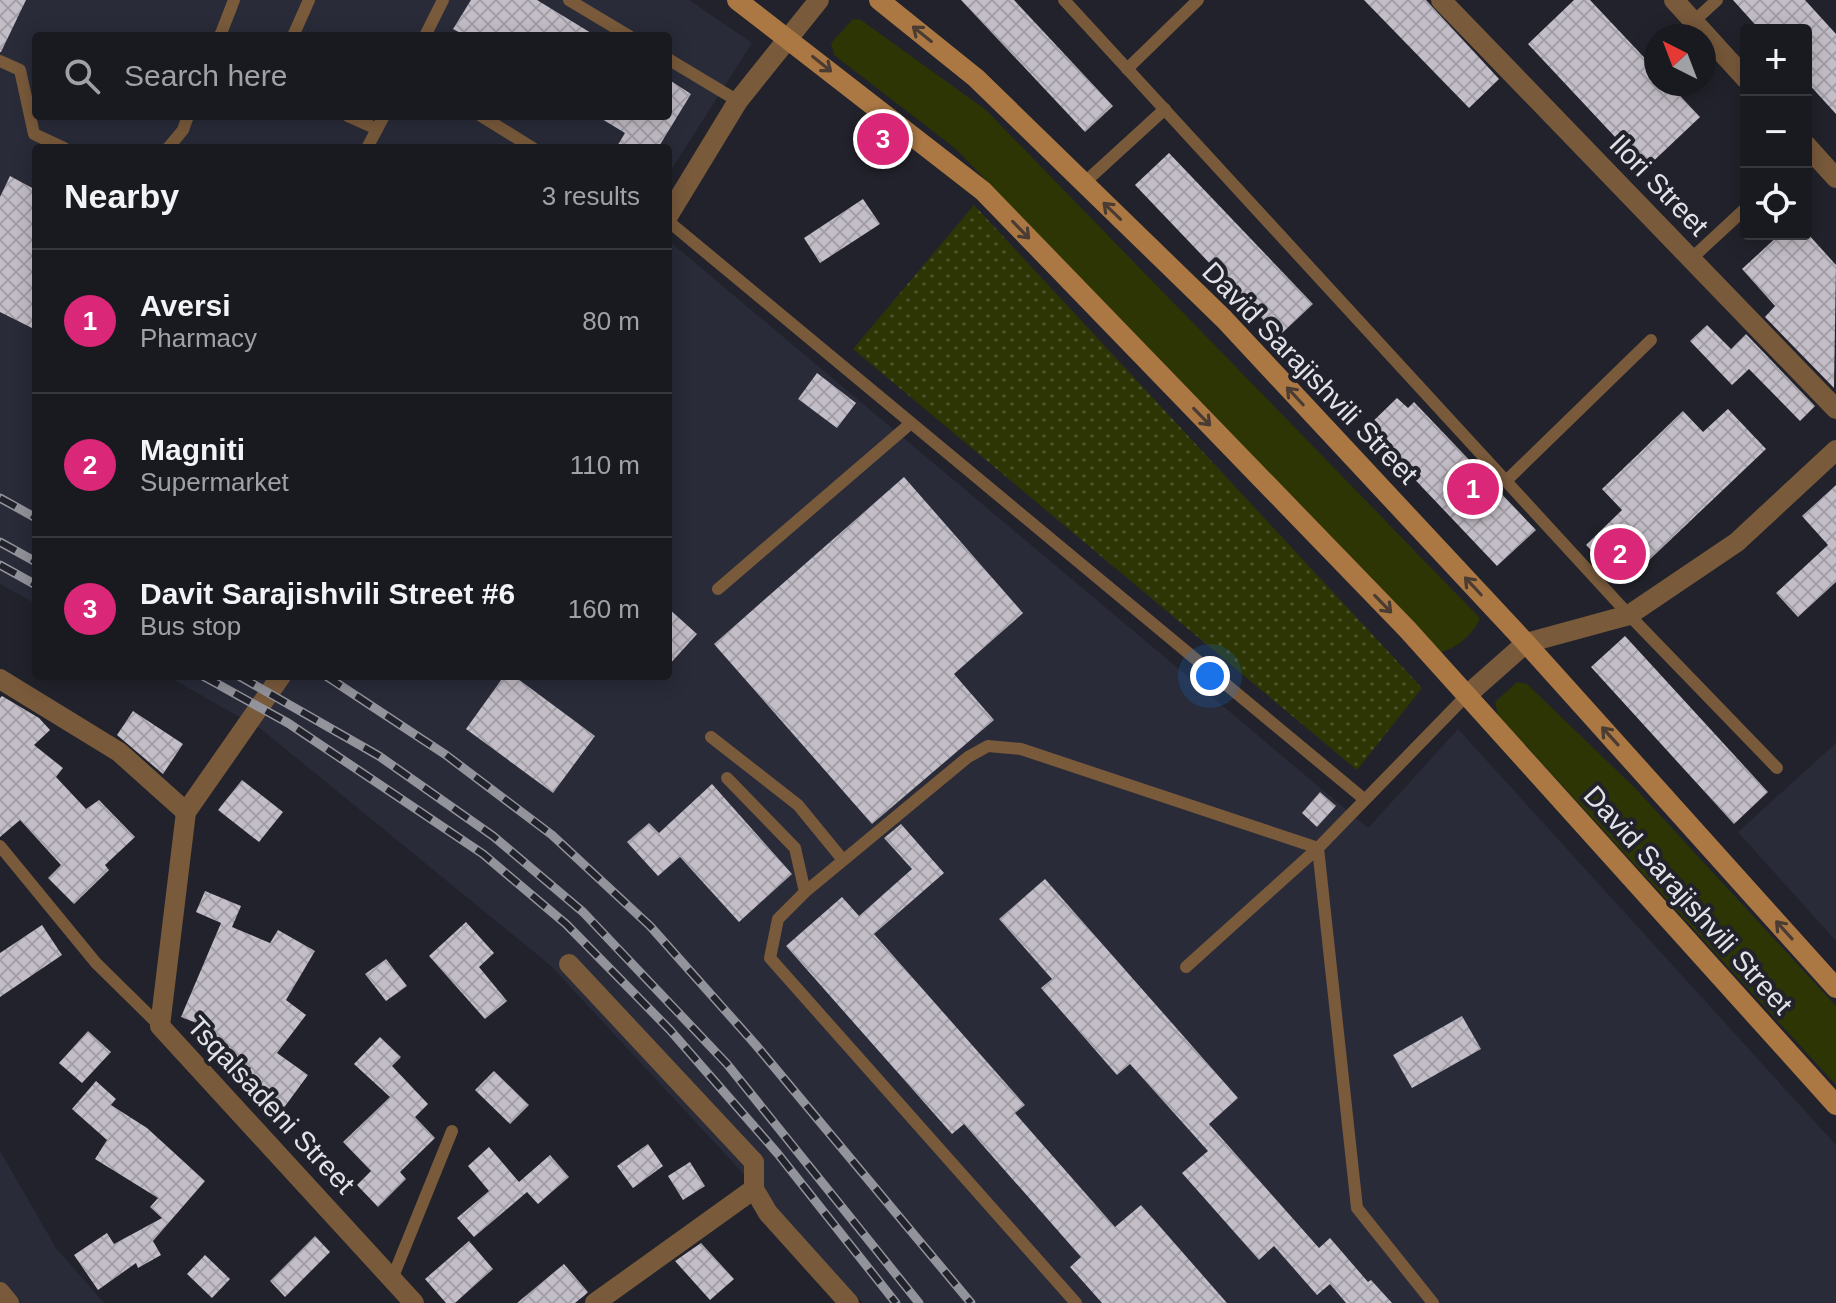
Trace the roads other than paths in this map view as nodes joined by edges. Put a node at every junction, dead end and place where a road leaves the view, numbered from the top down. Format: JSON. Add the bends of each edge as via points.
{"nodes":[{"id":1,"x":234,"y":0,"type":"edge"},
{"id":2,"x":309,"y":0,"type":"edge"},
{"id":3,"x":443,"y":0,"type":"edge"},
{"id":4,"x":569,"y":0,"type":"edge"},
{"id":5,"x":737,"y":0,"type":"edge"},
{"id":6,"x":819,"y":0,"type":"edge"},
{"id":7,"x":879,"y":0,"type":"edge"},
{"id":8,"x":1064,"y":0,"type":"edge"},
{"id":9,"x":1198,"y":0,"type":"edge"},
{"id":10,"x":1441,"y":0,"type":"edge"},
{"id":11,"x":1674,"y":0,"type":"edge"},
{"id":12,"x":1717,"y":0,"type":"edge"},
{"id":13,"x":1694,"y":21,"type":"junction"},
{"id":14,"x":222,"y":32,"type":"edge"},
{"id":15,"x":295,"y":32,"type":"edge"},
{"id":16,"x":427,"y":32,"type":"edge"},
{"id":17,"x":622,"y":32,"type":"edge"},
{"id":18,"x":790,"y":39,"type":"junction"},
{"id":19,"x":0,"y":61,"type":"edge"},
{"id":20,"x":672,"y":61,"type":"edge"},
{"id":21,"x":1127,"y":69,"type":"junction"},
{"id":22,"x":1740,"y":72,"type":"edge"},
{"id":23,"x":738,"y":101,"type":"junction"},
{"id":24,"x":1165,"y":109,"type":"junction"},
{"id":25,"x":187,"y":120,"type":"edge"},
{"id":26,"x":357,"y":120,"type":"edge"},
{"id":27,"x":382,"y":120,"type":"edge"},
{"id":28,"x":488,"y":120,"type":"edge"},
{"id":29,"x":377,"y":129,"type":"junction"},
{"id":30,"x":55,"y":144,"type":"edge"},
{"id":31,"x":171,"y":144,"type":"edge"},
{"id":32,"x":369,"y":144,"type":"edge"},
{"id":33,"x":526,"y":144,"type":"edge"},
{"id":34,"x":1812,"y":152,"type":"edge"},
{"id":35,"x":1836,"y":178,"type":"edge"},
{"id":36,"x":1084,"y":183,"type":"junction"},
{"id":37,"x":672,"y":211,"type":"edge"},
{"id":38,"x":1740,"y":214,"type":"edge"},
{"id":39,"x":672,"y":221,"type":"edge"},
{"id":40,"x":1691,"y":259,"type":"junction"},
{"id":41,"x":1651,"y":340,"type":"dead end"},
{"id":42,"x":1836,"y":409,"type":"edge"},
{"id":43,"x":911,"y":423,"type":"junction"},
{"id":44,"x":1833,"y":459,"type":"edge"},
{"id":45,"x":1506,"y":481,"type":"junction"},
{"id":46,"x":718,"y":589,"type":"dead end"},
{"id":47,"x":1629,"y":615,"type":"junction"},
{"id":48,"x":1526,"y":643,"type":"junction"},
{"id":49,"x":0,"y":679,"type":"edge"},
{"id":50,"x":278,"y":680,"type":"edge"},
{"id":51,"x":1466,"y":696,"type":"junction"},
{"id":52,"x":711,"y":737,"type":"dead end"},
{"id":53,"x":1777,"y":768,"type":"dead end"},
{"id":54,"x":727,"y":778,"type":"dead end"},
{"id":55,"x":1364,"y":799,"type":"junction"},
{"id":56,"x":186,"y":812,"type":"junction"},
{"id":57,"x":0,"y":846,"type":"edge"},
{"id":58,"x":1318,"y":848,"type":"junction"},
{"id":59,"x":843,"y":860,"type":"junction"},
{"id":60,"x":805,"y":892,"type":"junction"},
{"id":61,"x":569,"y":964,"type":"dead end"},
{"id":62,"x":1186,"y":967,"type":"dead end"},
{"id":63,"x":1836,"y":988,"type":"edge"},
{"id":64,"x":160,"y":1026,"type":"junction"},
{"id":65,"x":1836,"y":1105,"type":"edge"},
{"id":66,"x":452,"y":1131,"type":"dead end"},
{"id":67,"x":754,"y":1189,"type":"junction"},
{"id":68,"x":392,"y":1279,"type":"junction"},
{"id":69,"x":0,"y":1292,"type":"edge"},
{"id":70,"x":9,"y":1303,"type":"edge"},
{"id":71,"x":414,"y":1303,"type":"edge"},
{"id":72,"x":595,"y":1303,"type":"edge"},
{"id":73,"x":849,"y":1303,"type":"edge"},
{"id":74,"x":1076,"y":1303,"type":"edge"},
{"id":75,"x":1433,"y":1303,"type":"edge"}],
"edges":[{"from":1,"to":14,"type":"lane"},
{"from":2,"to":15,"type":"lane"},
{"from":3,"to":16,"type":"lane"},
{"from":4,"to":17,"type":"lane"},
{"from":5,"to":18,"type":"main road","name":"David Sarajishvili Street"},
{"from":6,"to":18,"type":"street"},
{"from":36,"to":7,"type":"main road","name":"David Sarajishvili Street","one_way":true,"via":[[976,78]]},
{"from":8,"to":21,"type":"lane"},
{"from":9,"to":21,"type":"lane"},
{"from":10,"to":40,"type":"street","name":"Ilori Street"},
{"from":11,"to":13,"type":"street"},
{"from":12,"to":13,"type":"lane"},
{"from":13,"to":22,"type":"street"},
{"from":18,"to":23,"type":"street"},
{"from":18,"to":51,"type":"main road","name":"David Sarajishvili Street","one_way":true,"via":[[983,191]]},
{"from":19,"to":30,"type":"lane","via":[[20,70],[34,134]]},
{"from":20,"to":23,"type":"lane"},
{"from":21,"to":24,"type":"lane"},
{"from":23,"to":37,"type":"street"},
{"from":24,"to":36,"type":"lane"},
{"from":24,"to":45,"type":"lane"},
{"from":25,"to":31,"type":"lane"},
{"from":26,"to":29,"type":"lane"},
{"from":27,"to":29,"type":"lane"},
{"from":28,"to":33,"type":"lane"},
{"from":29,"to":32,"type":"lane"},
{"from":34,"to":35,"type":"street"},
{"from":48,"to":36,"type":"main road","name":"David Sarajishvili Street","one_way":true,"via":[[1224,319]]},
{"from":38,"to":40,"type":"lane"},
{"from":39,"to":43,"type":"lane"},
{"from":40,"to":42,"type":"street","name":"Ilori Street"},
{"from":41,"to":45,"type":"lane"},
{"from":43,"to":46,"type":"lane"},
{"from":43,"to":55,"type":"lane"},
{"from":44,"to":47,"type":"street","via":[[1737,542]]},
{"from":45,"to":47,"type":"lane"},
{"from":47,"to":48,"type":"street"},
{"from":47,"to":53,"type":"lane"},
{"from":48,"to":51,"type":"street"},
{"from":63,"to":48,"type":"main road","name":"David Sarajishvili Street","one_way":true},
{"from":49,"to":56,"type":"street","via":[[119,752]]},
{"from":50,"to":56,"type":"street"},
{"from":51,"to":55,"type":"lane"},
{"from":51,"to":65,"type":"main road","name":"David Sarajishvili Street"},
{"from":52,"to":59,"type":"lane","via":[[798,805]]},
{"from":54,"to":60,"type":"lane","via":[[795,848]]},
{"from":55,"to":58,"type":"lane"},
{"from":56,"to":64,"type":"street","name":"Tsqalsadeni Street"},
{"from":57,"to":64,"type":"lane","via":[[96,963]]},
{"from":58,"to":59,"type":"lane","via":[[1021,749],[988,746]]},
{"from":58,"to":62,"type":"lane"},
{"from":58,"to":75,"type":"lane","via":[[1357,1208]]},
{"from":59,"to":60,"type":"lane"},
{"from":60,"to":74,"type":"lane","via":[[778,919],[770,958]]},
{"from":61,"to":67,"type":"street","via":[[754,1162]]},
{"from":64,"to":68,"type":"street","name":"Tsqalsadeni Street"},
{"from":66,"to":68,"type":"lane"},
{"from":67,"to":72,"type":"street"},
{"from":67,"to":73,"type":"street","via":[[768,1213]]},
{"from":68,"to":71,"type":"street","name":"Tsqalsadeni Street"},
{"from":69,"to":70,"type":"street"}]}
